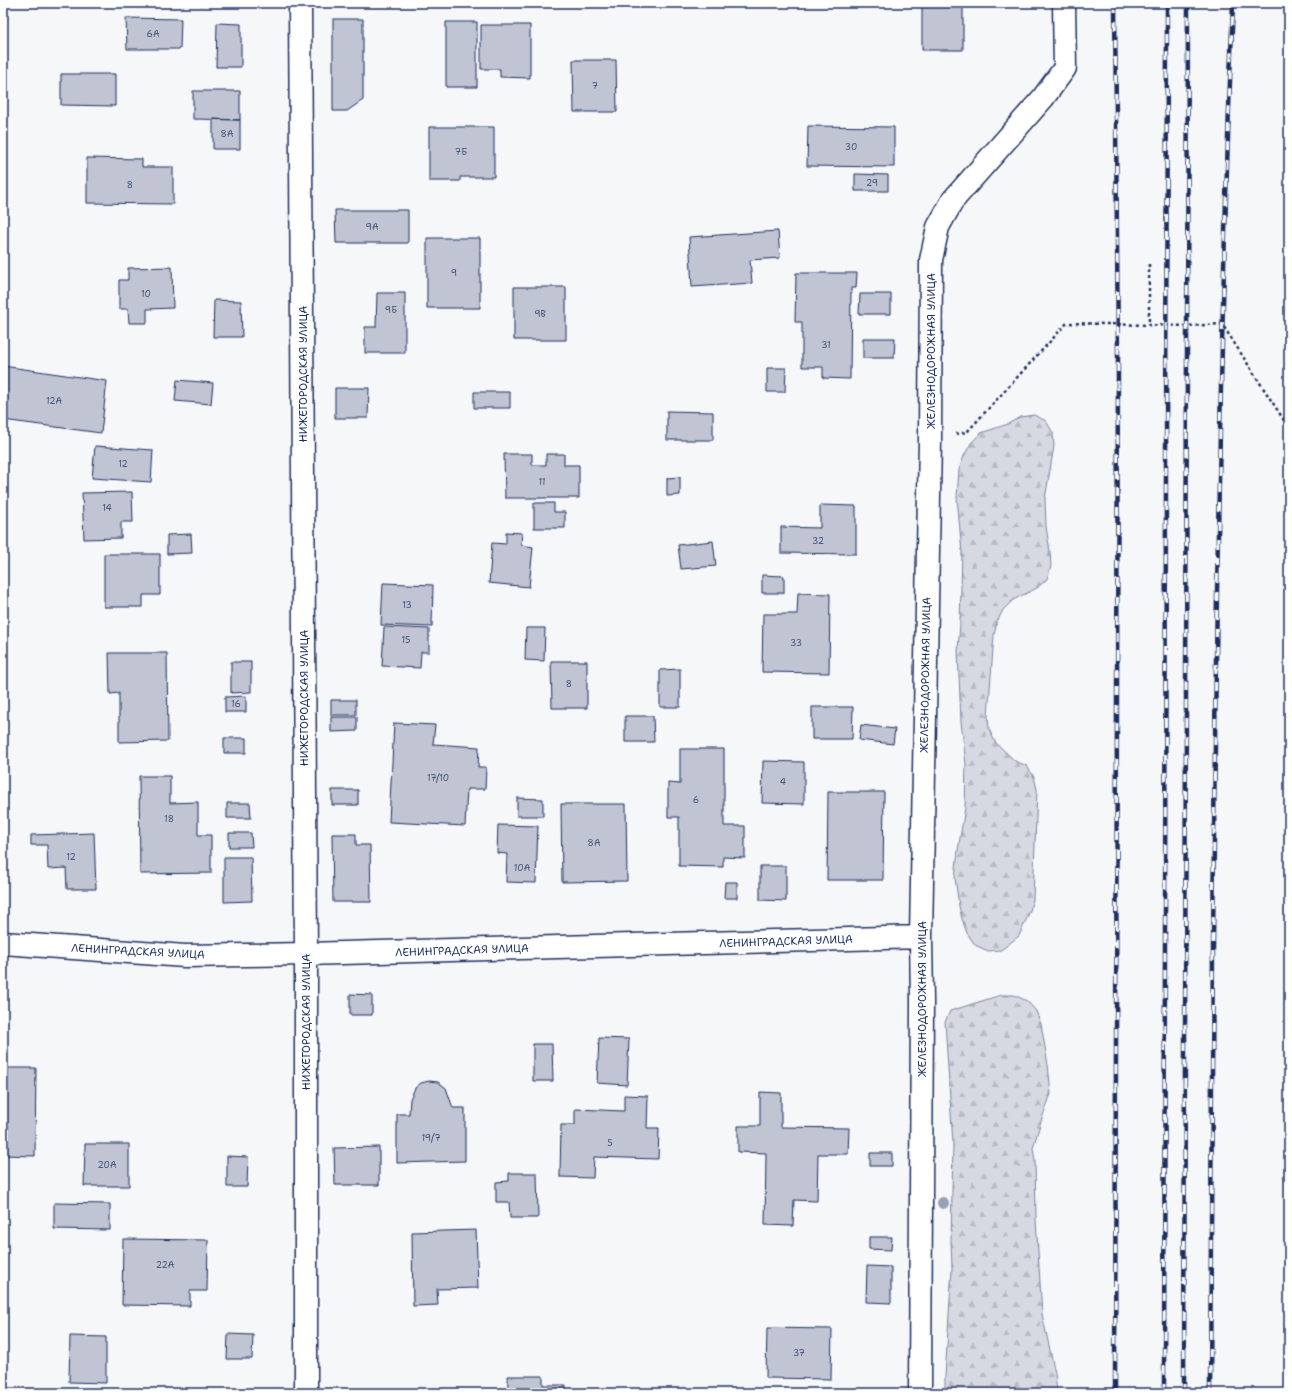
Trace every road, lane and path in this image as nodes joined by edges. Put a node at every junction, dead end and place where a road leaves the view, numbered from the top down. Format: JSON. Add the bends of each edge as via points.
{"nodes":[{"id":1,"x":300,"y":3,"type":"edge"},
{"id":2,"x":1064,"y":3,"type":"edge"},
{"id":3,"x":1148,"y":264,"type":"dead end"},
{"id":4,"x":1149,"y":324,"type":"junction"},
{"id":5,"x":1289,"y":428,"type":"edge"},
{"id":6,"x":930,"y":440,"type":"junction"},
{"id":7,"x":921,"y":937,"type":"junction"},
{"id":8,"x":3,"y":943,"type":"edge"},
{"id":9,"x":306,"y":954,"type":"junction"},
{"id":10,"x":306,"y":1393,"type":"edge"},
{"id":11,"x":920,"y":1393,"type":"edge"}],
"edges":[{"from":1,"to":9,"type":"street","name":"НИЖЕГОРОДСКАЯ УЛИЦА"},
{"from":2,"to":6,"type":"street","name":"ЖЕЛЕЗНОДОРОЖНАЯ УЛИЦА","via":[[1065,68],[1043,98],[953,200],[938,227],[931,260]]},
{"from":3,"to":4,"type":"path"},
{"from":4,"to":5,"type":"path","via":[[1222,324]]},
{"from":4,"to":6,"type":"path","via":[[1067,323],[967,432]]},
{"from":6,"to":7,"type":"street","name":"ЖЕЛЕЗНОДОРОЖНАЯ УЛИЦА"},
{"from":7,"to":9,"type":"street","name":"ЛЕНИНГРАДСКАЯ УЛИЦА"},
{"from":7,"to":11,"type":"street","name":"ЖЕЛЕЗНОДОРОЖНАЯ УЛИЦА"},
{"from":8,"to":9,"type":"street","name":"ЛЕНИНГРАДСКАЯ УЛИЦА","via":[[185,956]]},
{"from":9,"to":10,"type":"street","name":"НИЖЕГОРОДСКАЯ УЛИЦА"}]}
